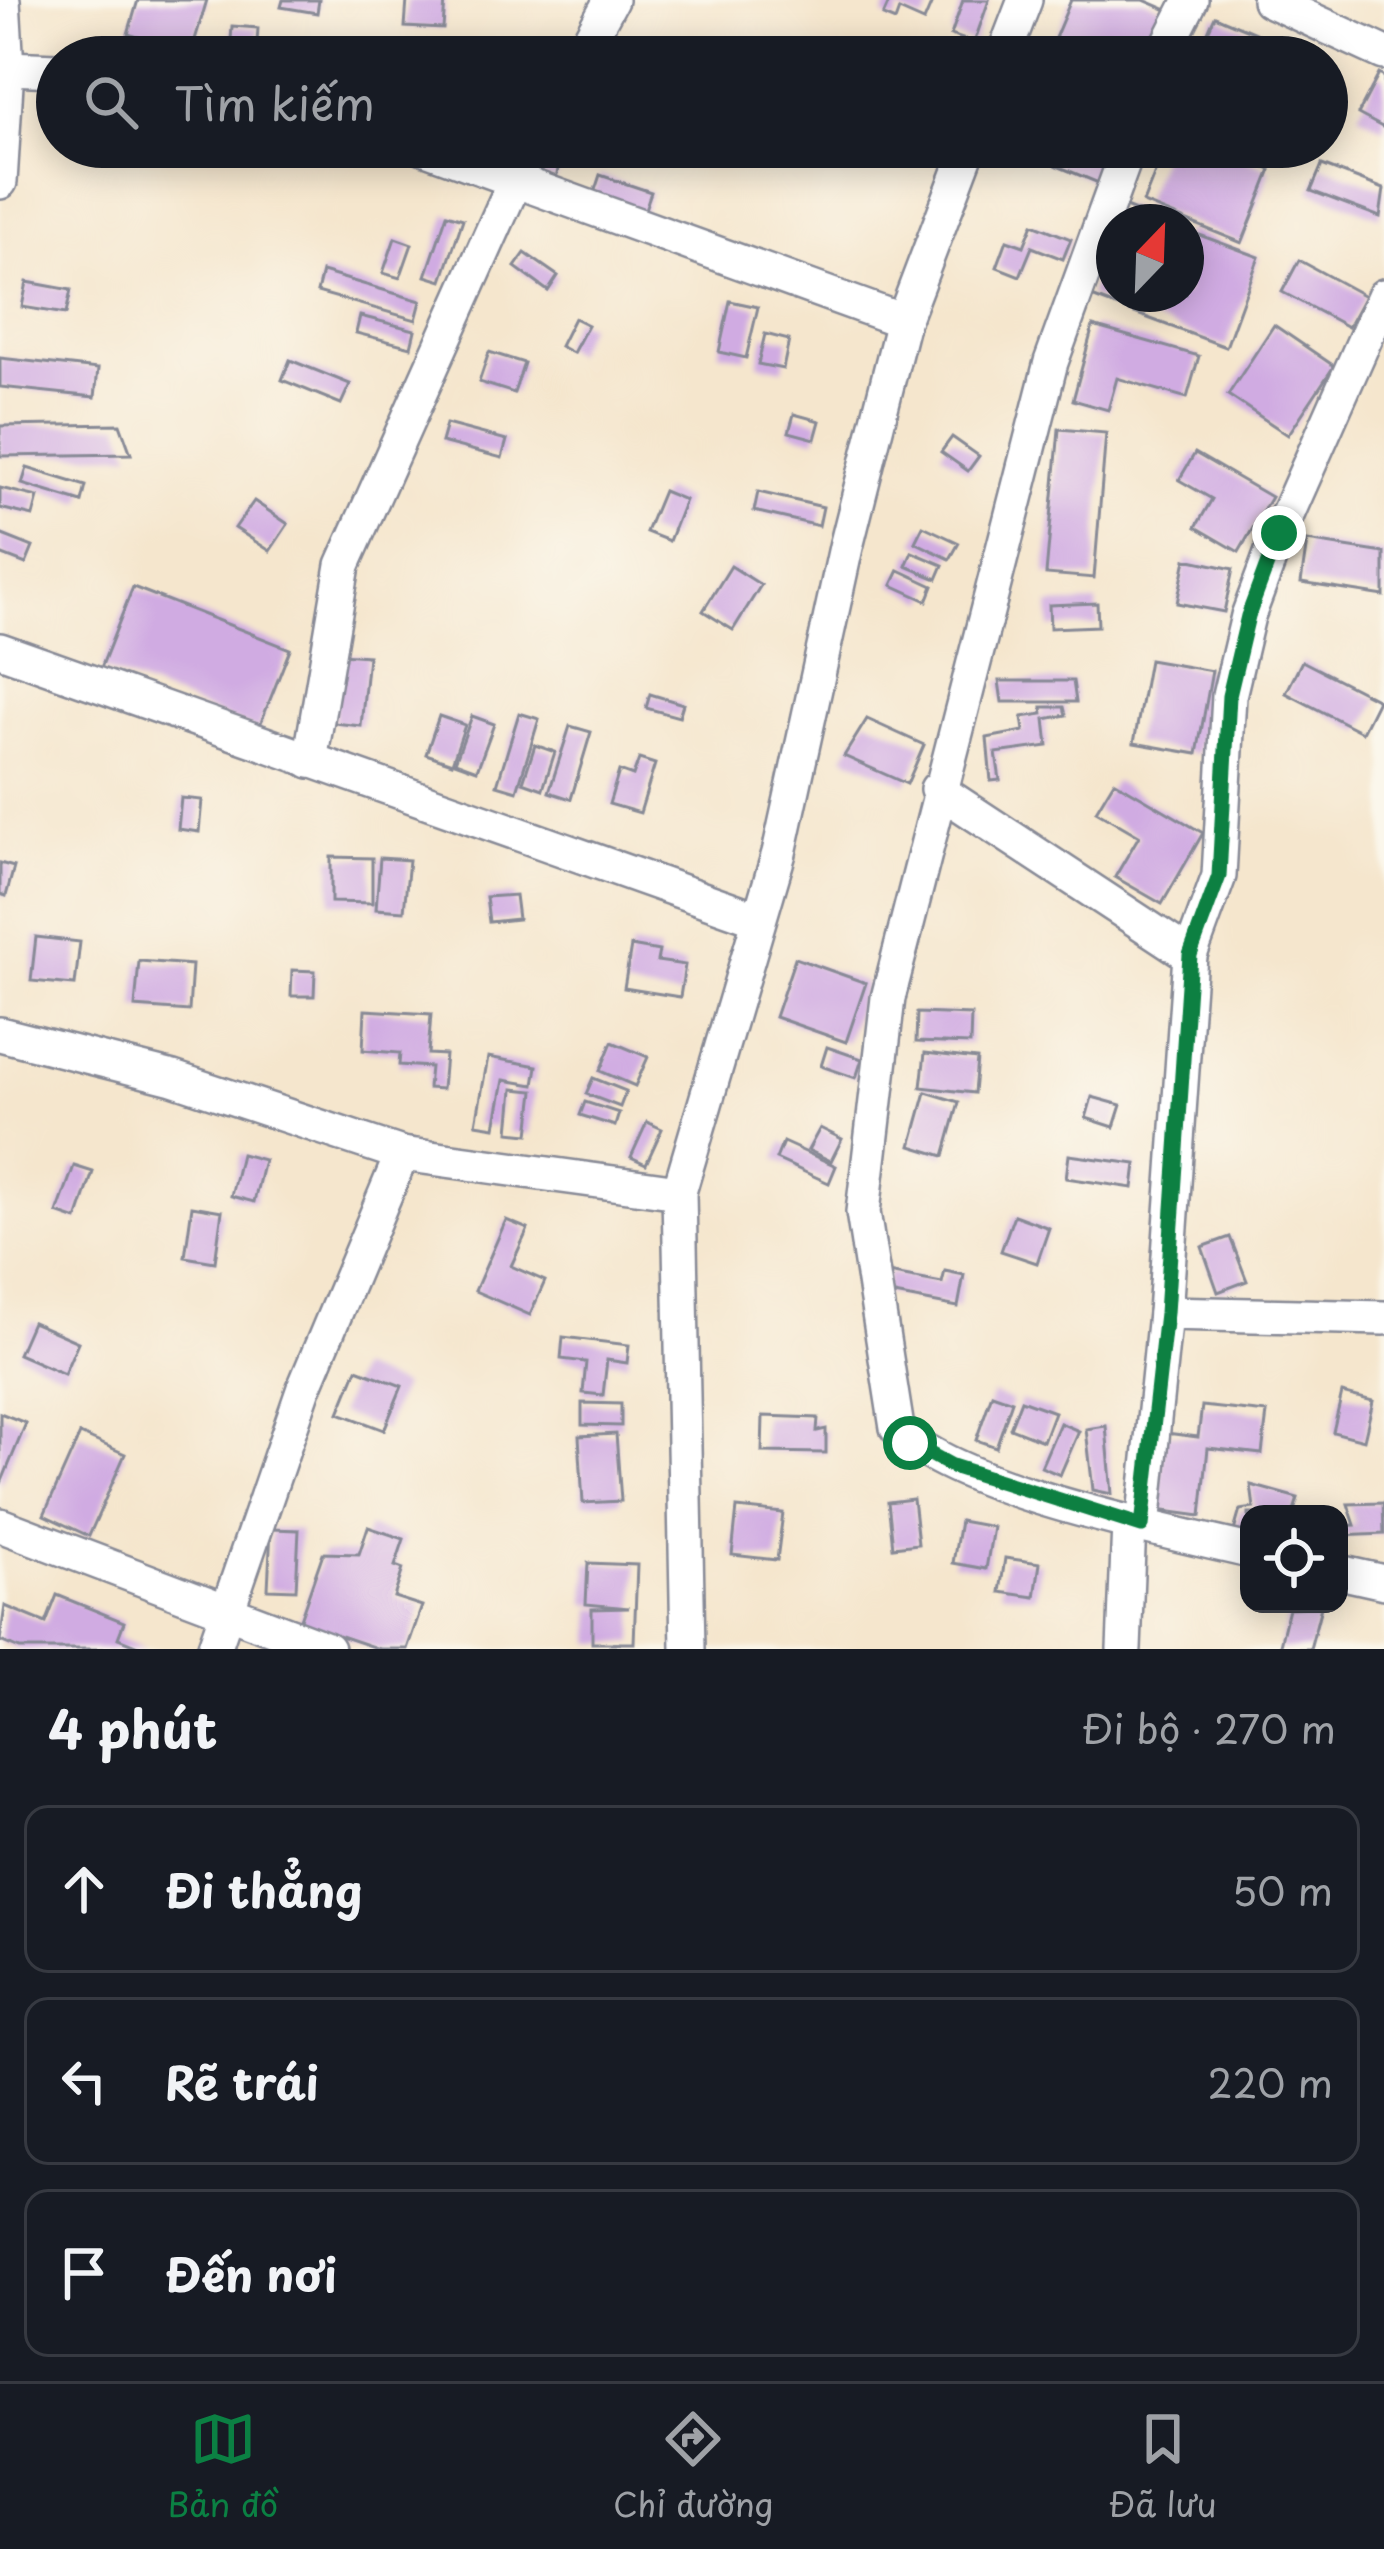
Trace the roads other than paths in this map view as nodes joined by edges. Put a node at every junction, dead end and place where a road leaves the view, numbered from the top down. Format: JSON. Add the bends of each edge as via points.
{"nodes":[{"id":1,"x":3,"y":0,"type":"edge"},
{"id":2,"x":611,"y":0,"type":"edge"},
{"id":3,"x":1025,"y":0,"type":"edge"},
{"id":4,"x":1191,"y":0,"type":"edge"},
{"id":5,"x":1269,"y":0,"type":"edge"},
{"id":6,"x":591,"y":36,"type":"edge"},
{"id":7,"x":1011,"y":36,"type":"edge"},
{"id":8,"x":1173,"y":36,"type":"edge"},
{"id":9,"x":1384,"y":52,"type":"edge"},
{"id":10,"x":7,"y":68,"type":"junction"},
{"id":11,"x":36,"y":69,"type":"edge"},
{"id":12,"x":519,"y":168,"type":"edge"},
{"id":13,"x":539,"y":168,"type":"edge"},
{"id":14,"x":961,"y":168,"type":"edge"},
{"id":15,"x":1121,"y":168,"type":"edge"},
{"id":16,"x":0,"y":182,"type":"edge"},
{"id":17,"x":1384,"y":296,"type":"edge"},
{"id":18,"x":903,"y":321,"type":"junction"},
{"id":19,"x":0,"y":650,"type":"edge"},
{"id":20,"x":310,"y":760,"type":"junction"},
{"id":21,"x":938,"y":789,"type":"junction"},
{"id":22,"x":759,"y":920,"type":"junction"},
{"id":23,"x":1190,"y":955,"type":"junction"},
{"id":24,"x":0,"y":1034,"type":"edge"},
{"id":25,"x":401,"y":1154,"type":"junction"},
{"id":26,"x":680,"y":1192,"type":"junction"},
{"id":27,"x":1166,"y":1313,"type":"junction"},
{"id":28,"x":1384,"y":1318,"type":"edge"},
{"id":29,"x":1136,"y":1525,"type":"junction"},
{"id":30,"x":0,"y":1526,"type":"edge"},
{"id":31,"x":1240,"y":1549,"type":"edge"},
{"id":32,"x":1348,"y":1574,"type":"edge"},
{"id":33,"x":1384,"y":1582,"type":"edge"},
{"id":34,"x":223,"y":1610,"type":"junction"},
{"id":35,"x":214,"y":1649,"type":"edge"},
{"id":36,"x":327,"y":1649,"type":"edge"},
{"id":37,"x":688,"y":1649,"type":"edge"},
{"id":38,"x":1124,"y":1649,"type":"edge"}],
"edges":[{"from":1,"to":10,"type":"street"},
{"from":2,"to":6,"type":"street"},
{"from":3,"to":7,"type":"street"},
{"from":4,"to":8,"type":"street"},
{"from":5,"to":9,"type":"street"},
{"from":10,"to":11,"type":"street"},
{"from":10,"to":16,"type":"street"},
{"from":12,"to":20,"type":"street","via":[[343,565]]},
{"from":13,"to":18,"type":"street"},
{"from":14,"to":18,"type":"street"},
{"from":15,"to":21,"type":"street","via":[[1051,362]]},
{"from":17,"to":23,"type":"street","via":[[1248,616],[1229,696],[1219,876]]},
{"from":18,"to":22,"type":"street"},
{"from":19,"to":20,"type":"street"},
{"from":20,"to":22,"type":"street"},
{"from":21,"to":23,"type":"street"},
{"from":21,"to":29,"type":"street","via":[[888,998],[862,1211],[897,1428],[927,1456]]},
{"from":22,"to":26,"type":"street"},
{"from":23,"to":27,"type":"street"},
{"from":24,"to":25,"type":"street","via":[[173,1078]]},
{"from":25,"to":26,"type":"street"},
{"from":25,"to":34,"type":"street"},
{"from":26,"to":37,"type":"street"},
{"from":27,"to":28,"type":"street"},
{"from":27,"to":29,"type":"street"},
{"from":29,"to":31,"type":"street"},
{"from":29,"to":38,"type":"street"},
{"from":30,"to":34,"type":"street"},
{"from":32,"to":33,"type":"street"},
{"from":34,"to":35,"type":"street"},
{"from":34,"to":36,"type":"street"}]}
